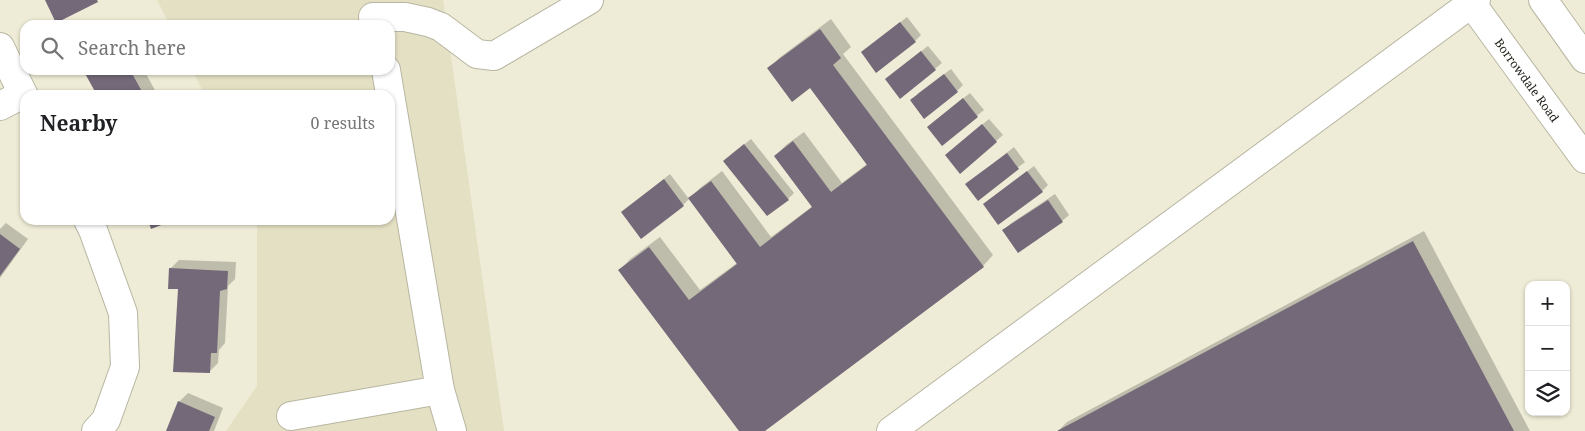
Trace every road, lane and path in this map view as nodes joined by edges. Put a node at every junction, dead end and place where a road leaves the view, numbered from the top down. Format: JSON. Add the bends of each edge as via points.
{"nodes":[{"id":1,"x":589,"y":0,"type":"edge"},
{"id":2,"x":1543,"y":0,"type":"edge"},
{"id":3,"x":1472,"y":1,"type":"edge"},
{"id":4,"x":371,"y":14,"type":"edge"},
{"id":5,"x":0,"y":48,"type":"edge"},
{"id":6,"x":1585,"y":59,"type":"edge"},
{"id":7,"x":387,"y":75,"type":"edge"},
{"id":8,"x":389,"y":90,"type":"edge"},
{"id":9,"x":16,"y":99,"type":"edge"},
{"id":10,"x":395,"y":123,"type":"edge"},
{"id":11,"x":1585,"y":159,"type":"edge"},
{"id":12,"x":90,"y":225,"type":"edge"},
{"id":13,"x":440,"y":390,"type":"junction"},
{"id":14,"x":291,"y":416,"type":"dead end"},
{"id":15,"x":96,"y":431,"type":"edge"},
{"id":16,"x":452,"y":431,"type":"edge"},
{"id":17,"x":891,"y":431,"type":"edge"}],
"edges":[{"from":1,"to":4,"type":"street","via":[[494,56],[477,54],[441,27],[428,22]]},
{"from":2,"to":6,"type":"street"},
{"from":3,"to":11,"type":"street","name":"Borrowdale Road"},
{"from":3,"to":17,"type":"street"},
{"from":5,"to":9,"type":"street"},
{"from":7,"to":8,"type":"street"},
{"from":10,"to":13,"type":"street"},
{"from":12,"to":15,"type":"street","via":[[123,313],[125,367],[106,420]]},
{"from":13,"to":14,"type":"street"},
{"from":13,"to":16,"type":"street"}]}
